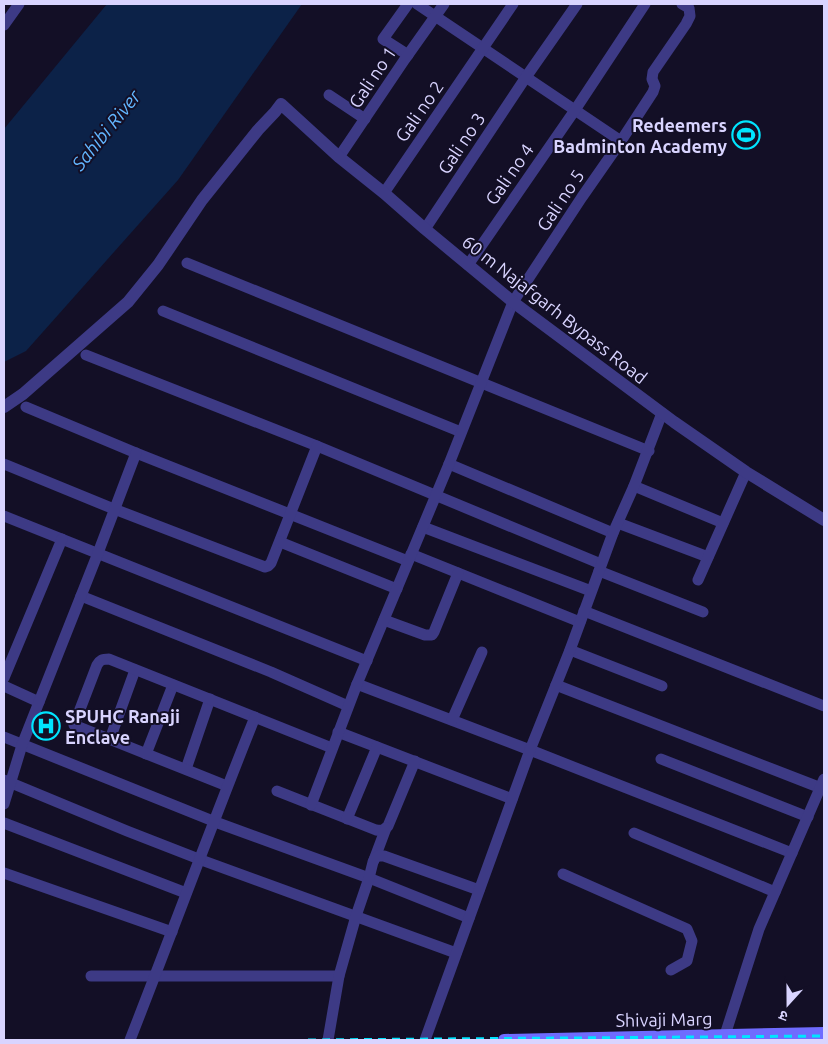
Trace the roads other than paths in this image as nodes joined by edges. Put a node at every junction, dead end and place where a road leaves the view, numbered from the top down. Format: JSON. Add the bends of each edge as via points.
{"nodes":[{"id":1,"x":19,"y":4,"type":"edge"},
{"id":2,"x":408,"y":4,"type":"edge"},
{"id":3,"x":416,"y":4,"type":"edge"},
{"id":4,"x":444,"y":4,"type":"edge"},
{"id":5,"x":513,"y":4,"type":"edge"},
{"id":6,"x":577,"y":4,"type":"edge"},
{"id":7,"x":646,"y":4,"type":"edge"},
{"id":8,"x":682,"y":4,"type":"edge"},
{"id":9,"x":435,"y":17,"type":"junction"},
{"id":10,"x":4,"y":24,"type":"edge"},
{"id":11,"x":484,"y":48,"type":"junction"},
{"id":12,"x":408,"y":55,"type":"junction"},
{"id":13,"x":526,"y":77,"type":"junction"},
{"id":14,"x":329,"y":95,"type":"dead end"},
{"id":15,"x":575,"y":110,"type":"junction"},
{"id":16,"x":365,"y":119,"type":"junction"},
{"id":17,"x":621,"y":141,"type":"junction"},
{"id":18,"x":339,"y":157,"type":"junction"},
{"id":19,"x":384,"y":193,"type":"junction"},
{"id":20,"x":425,"y":229,"type":"junction"},
{"id":21,"x":187,"y":263,"type":"dead end"},
{"id":22,"x":468,"y":265,"type":"junction"},
{"id":23,"x":513,"y":302,"type":"junction"},
{"id":24,"x":163,"y":311,"type":"dead end"},
{"id":25,"x":86,"y":354,"type":"dead end"},
{"id":26,"x":482,"y":383,"type":"junction"},
{"id":27,"x":4,"y":407,"type":"edge"},
{"id":28,"x":26,"y":407,"type":"dead end"},
{"id":29,"x":662,"y":413,"type":"junction"},
{"id":30,"x":462,"y":432,"type":"junction"},
{"id":31,"x":317,"y":446,"type":"junction"},
{"id":32,"x":649,"y":451,"type":"junction"},
{"id":33,"x":136,"y":453,"type":"junction"},
{"id":34,"x":4,"y":464,"type":"edge"},
{"id":35,"x":449,"y":464,"type":"junction"},
{"id":36,"x":746,"y":472,"type":"junction"},
{"id":37,"x":634,"y":486,"type":"junction"},
{"id":38,"x":436,"y":496,"type":"junction"},
{"id":39,"x":114,"y":509,"type":"junction"},
{"id":40,"x":290,"y":515,"type":"junction"},
{"id":41,"x":4,"y":516,"type":"edge"},
{"id":42,"x":824,"y":520,"type":"edge"},
{"id":43,"x":723,"y":523,"type":"junction"},
{"id":44,"x":423,"y":527,"type":"junction"},
{"id":45,"x":615,"y":528,"type":"junction"},
{"id":46,"x":62,"y":539,"type":"junction"},
{"id":47,"x":280,"y":542,"type":"junction"},
{"id":48,"x":98,"y":553,"type":"junction"},
{"id":49,"x":410,"y":558,"type":"junction"},
{"id":50,"x":708,"y":558,"type":"junction"},
{"id":51,"x":600,"y":567,"type":"junction"},
{"id":52,"x":458,"y":573,"type":"junction"},
{"id":53,"x":698,"y":580,"type":"dead end"},
{"id":54,"x":397,"y":589,"type":"junction"},
{"id":55,"x":591,"y":591,"type":"junction"},
{"id":56,"x":81,"y":596,"type":"junction"},
{"id":57,"x":703,"y":612,"type":"dead end"},
{"id":58,"x":582,"y":617,"type":"junction"},
{"id":59,"x":384,"y":620,"type":"junction"},
{"id":60,"x":570,"y":650,"type":"junction"},
{"id":61,"x":482,"y":652,"type":"dead end"},
{"id":62,"x":367,"y":661,"type":"junction"},
{"id":63,"x":135,"y":670,"type":"junction"},
{"id":64,"x":4,"y":678,"type":"edge"},
{"id":65,"x":357,"y":684,"type":"junction"},
{"id":66,"x":173,"y":685,"type":"junction"},
{"id":67,"x":556,"y":685,"type":"junction"},
{"id":68,"x":4,"y":686,"type":"edge"},
{"id":69,"x":662,"y":686,"type":"dead end"},
{"id":70,"x":210,"y":699,"type":"junction"},
{"id":71,"x":39,"y":702,"type":"junction"},
{"id":72,"x":348,"y":706,"type":"junction"},
{"id":73,"x":824,"y":706,"type":"edge"},
{"id":74,"x":255,"y":717,"type":"junction"},
{"id":75,"x":452,"y":720,"type":"junction"},
{"id":76,"x":338,"y":732,"type":"junction"},
{"id":77,"x":4,"y":737,"type":"edge"},
{"id":78,"x":110,"y":739,"type":"junction"},
{"id":79,"x":22,"y":745,"type":"junction"},
{"id":80,"x":377,"y":747,"type":"junction"},
{"id":81,"x":332,"y":748,"type":"junction"},
{"id":82,"x":530,"y":750,"type":"junction"},
{"id":83,"x":146,"y":754,"type":"junction"},
{"id":84,"x":662,"y":759,"type":"dead end"},
{"id":85,"x":415,"y":761,"type":"junction"},
{"id":86,"x":186,"y":769,"type":"junction"},
{"id":87,"x":7,"y":781,"type":"edge"},
{"id":88,"x":822,"y":784,"type":"edge"},
{"id":89,"x":227,"y":786,"type":"junction"},
{"id":90,"x":277,"y":791,"type":"dead end"},
{"id":91,"x":512,"y":799,"type":"junction"},
{"id":92,"x":4,"y":804,"type":"edge"},
{"id":93,"x":311,"y":805,"type":"junction"},
{"id":94,"x":808,"y":817,"type":"junction"},
{"id":95,"x":347,"y":819,"type":"junction"},
{"id":96,"x":214,"y":821,"type":"junction"},
{"id":97,"x":4,"y":823,"type":"edge"},
{"id":98,"x":386,"y":828,"type":"junction"},
{"id":99,"x":634,"y":833,"type":"dead end"},
{"id":100,"x":792,"y":853,"type":"junction"},
{"id":101,"x":199,"y":859,"type":"junction"},
{"id":102,"x":374,"y":860,"type":"junction"},
{"id":103,"x":4,"y":873,"type":"edge"},
{"id":104,"x":563,"y":874,"type":"dead end"},
{"id":105,"x":369,"y":878,"type":"junction"},
{"id":106,"x":479,"y":890,"type":"junction"},
{"id":107,"x":775,"y":892,"type":"junction"},
{"id":108,"x":186,"y":893,"type":"junction"},
{"id":109,"x":356,"y":916,"type":"junction"},
{"id":110,"x":469,"y":918,"type":"junction"},
{"id":111,"x":172,"y":932,"type":"junction"},
{"id":112,"x":456,"y":953,"type":"junction"},
{"id":113,"x":671,"y":970,"type":"dead end"},
{"id":114,"x":91,"y":976,"type":"dead end"},
{"id":115,"x":155,"y":976,"type":"junction"},
{"id":116,"x":339,"y":976,"type":"junction"},
{"id":117,"x":824,"y":1033,"type":"edge"},
{"id":118,"x":725,"y":1036,"type":"junction"},
{"id":119,"x":657,"y":1038,"type":"edge"},
{"id":120,"x":130,"y":1040,"type":"edge"},
{"id":121,"x":328,"y":1040,"type":"edge"},
{"id":122,"x":425,"y":1040,"type":"edge"},
{"id":123,"x":504,"y":1040,"type":"edge"}],
"edges":[{"from":1,"to":10,"type":"street"},
{"from":2,"to":12,"type":"street","via":[[383,39]]},
{"from":3,"to":9,"type":"street"},
{"from":4,"to":9,"type":"street","name":"Gali no 1"},
{"from":5,"to":11,"type":"street","name":"Gali no 2"},
{"from":6,"to":13,"type":"street","name":"Gali no 3"},
{"from":7,"to":15,"type":"street","name":"Gali no 4"},
{"from":8,"to":17,"type":"street","name":"Gali no 5","via":[[689,8],[690,16],[653,72],[653,92]]},
{"from":9,"to":11,"type":"street"},
{"from":9,"to":12,"type":"street","name":"Gali no 1"},
{"from":11,"to":13,"type":"street"},
{"from":11,"to":19,"type":"street","name":"Gali no 2"},
{"from":12,"to":16,"type":"street","name":"Gali no 1"},
{"from":13,"to":15,"type":"street"},
{"from":13,"to":20,"type":"street","name":"Gali no 3"},
{"from":14,"to":16,"type":"street","name":"Gali no 1"},
{"from":15,"to":17,"type":"street"},
{"from":15,"to":22,"type":"street","name":"Gali no 4"},
{"from":16,"to":18,"type":"street","name":"Gali no 1"},
{"from":17,"to":23,"type":"street","name":"Gali no 5"},
{"from":18,"to":19,"type":"street","name":"60 m Najafgarh Bypass Road"},
{"from":18,"to":27,"type":"street","name":"60 m Najafgarh Bypass Road","via":[[281,104],[202,200],[158,265],[128,302]]},
{"from":19,"to":20,"type":"street","name":"60 m Najafgarh Bypass Road"},
{"from":20,"to":22,"type":"street","name":"60 m Najafgarh Bypass Road"},
{"from":21,"to":26,"type":"street"},
{"from":22,"to":23,"type":"street","name":"60 m Najafgarh Bypass Road"},
{"from":23,"to":26,"type":"street","name":"Gali no 5"},
{"from":23,"to":29,"type":"street","name":"60 m Najafgarh Bypass Road"},
{"from":24,"to":30,"type":"street"},
{"from":25,"to":31,"type":"street"},
{"from":26,"to":30,"type":"street","name":"Gali no 5"},
{"from":26,"to":32,"type":"street"},
{"from":28,"to":33,"type":"street"},
{"from":29,"to":32,"type":"street"},
{"from":29,"to":36,"type":"street","name":"60 m Najafgarh Bypass Road"},
{"from":30,"to":35,"type":"street","name":"Gali no 5"},
{"from":31,"to":38,"type":"street"},
{"from":31,"to":40,"type":"street"},
{"from":32,"to":37,"type":"street"},
{"from":33,"to":39,"type":"street"},
{"from":33,"to":40,"type":"street"},
{"from":34,"to":39,"type":"street"},
{"from":35,"to":38,"type":"street","name":"Gali no 5"},
{"from":35,"to":45,"type":"street"},
{"from":36,"to":42,"type":"street","name":"60 m Najafgarh Bypass Road"},
{"from":36,"to":43,"type":"street"},
{"from":37,"to":43,"type":"street"},
{"from":37,"to":45,"type":"street"},
{"from":38,"to":44,"type":"street","name":"Gali no 5"},
{"from":38,"to":51,"type":"street"},
{"from":39,"to":47,"type":"street","via":[[265,567],[271,563]]},
{"from":39,"to":48,"type":"street"},
{"from":40,"to":47,"type":"street"},
{"from":40,"to":49,"type":"street"},
{"from":41,"to":46,"type":"street"},
{"from":43,"to":50,"type":"street"},
{"from":44,"to":49,"type":"street","name":"Gali no 5"},
{"from":44,"to":55,"type":"street"},
{"from":45,"to":50,"type":"street"},
{"from":45,"to":51,"type":"street"},
{"from":46,"to":48,"type":"street"},
{"from":46,"to":64,"type":"street"},
{"from":47,"to":54,"type":"street"},
{"from":48,"to":56,"type":"street"},
{"from":48,"to":62,"type":"street"},
{"from":49,"to":52,"type":"street"},
{"from":49,"to":54,"type":"street","name":"Gali no 5"},
{"from":50,"to":53,"type":"street"},
{"from":51,"to":55,"type":"street"},
{"from":51,"to":57,"type":"street"},
{"from":52,"to":58,"type":"street"},
{"from":52,"to":59,"type":"street","via":[[432,635]]},
{"from":54,"to":59,"type":"street","name":"Gali no 5"},
{"from":55,"to":58,"type":"street"},
{"from":56,"to":71,"type":"street"},
{"from":56,"to":72,"type":"street"},
{"from":58,"to":60,"type":"street"},
{"from":58,"to":73,"type":"street"},
{"from":59,"to":62,"type":"street","name":"Gali no 5"},
{"from":60,"to":67,"type":"street"},
{"from":60,"to":69,"type":"street"},
{"from":61,"to":75,"type":"street"},
{"from":62,"to":65,"type":"street","name":"Gali no 5"},
{"from":63,"to":66,"type":"street"},
{"from":63,"to":78,"type":"street"},
{"from":63,"to":78,"type":"street","via":[[109,659],[99,661],[74,725]]},
{"from":65,"to":72,"type":"street","name":"Gali no 5"},
{"from":65,"to":75,"type":"street"},
{"from":66,"to":70,"type":"street"},
{"from":66,"to":83,"type":"street"},
{"from":67,"to":82,"type":"street"},
{"from":67,"to":88,"type":"street"},
{"from":68,"to":71,"type":"street"},
{"from":70,"to":74,"type":"street"},
{"from":70,"to":86,"type":"street"},
{"from":71,"to":79,"type":"street"},
{"from":72,"to":76,"type":"street","name":"Gali no 5"},
{"from":74,"to":81,"type":"street"},
{"from":74,"to":89,"type":"street"},
{"from":75,"to":82,"type":"street"},
{"from":76,"to":80,"type":"street"},
{"from":76,"to":81,"type":"street","name":"Gali no 5"},
{"from":77,"to":79,"type":"street"},
{"from":78,"to":83,"type":"street"},
{"from":79,"to":87,"type":"street"},
{"from":79,"to":96,"type":"street"},
{"from":80,"to":85,"type":"street"},
{"from":80,"to":95,"type":"street"},
{"from":81,"to":93,"type":"street","name":"Gali no 5"},
{"from":82,"to":91,"type":"street"},
{"from":82,"to":100,"type":"street"},
{"from":83,"to":86,"type":"street"},
{"from":84,"to":94,"type":"street"},
{"from":85,"to":91,"type":"street"},
{"from":85,"to":98,"type":"street"},
{"from":86,"to":89,"type":"street"},
{"from":87,"to":92,"type":"street"},
{"from":87,"to":101,"type":"street"},
{"from":88,"to":94,"type":"street"},
{"from":89,"to":96,"type":"street"},
{"from":90,"to":93,"type":"street"},
{"from":91,"to":106,"type":"street"},
{"from":93,"to":95,"type":"street"},
{"from":94,"to":100,"type":"street"},
{"from":95,"to":98,"type":"street","via":[[376,830]]},
{"from":96,"to":101,"type":"street"},
{"from":96,"to":105,"type":"street"},
{"from":97,"to":108,"type":"street"},
{"from":98,"to":102,"type":"street"},
{"from":99,"to":107,"type":"street"},
{"from":100,"to":107,"type":"street"},
{"from":101,"to":108,"type":"street"},
{"from":101,"to":109,"type":"street"},
{"from":102,"to":105,"type":"street"},
{"from":102,"to":106,"type":"street","via":[[384,856]]},
{"from":103,"to":111,"type":"street"},
{"from":104,"to":113,"type":"street","via":[[687,929],[692,940],[687,961]]},
{"from":105,"to":109,"type":"street"},
{"from":105,"to":110,"type":"street"},
{"from":106,"to":110,"type":"street"},
{"from":107,"to":118,"type":"street","via":[[755,938]]},
{"from":108,"to":111,"type":"street"},
{"from":109,"to":112,"type":"street"},
{"from":109,"to":116,"type":"street"},
{"from":110,"to":112,"type":"street"},
{"from":111,"to":115,"type":"street"},
{"from":112,"to":122,"type":"street"},
{"from":114,"to":115,"type":"street"},
{"from":115,"to":116,"type":"street"},
{"from":115,"to":120,"type":"street"},
{"from":116,"to":121,"type":"street"},
{"from":117,"to":118,"type":"main road","name":"Shivaji Marg"},
{"from":118,"to":119,"type":"main road","name":"Shivaji Marg"},
{"from":119,"to":123,"type":"main road","name":"Shivaji Marg"}]}
